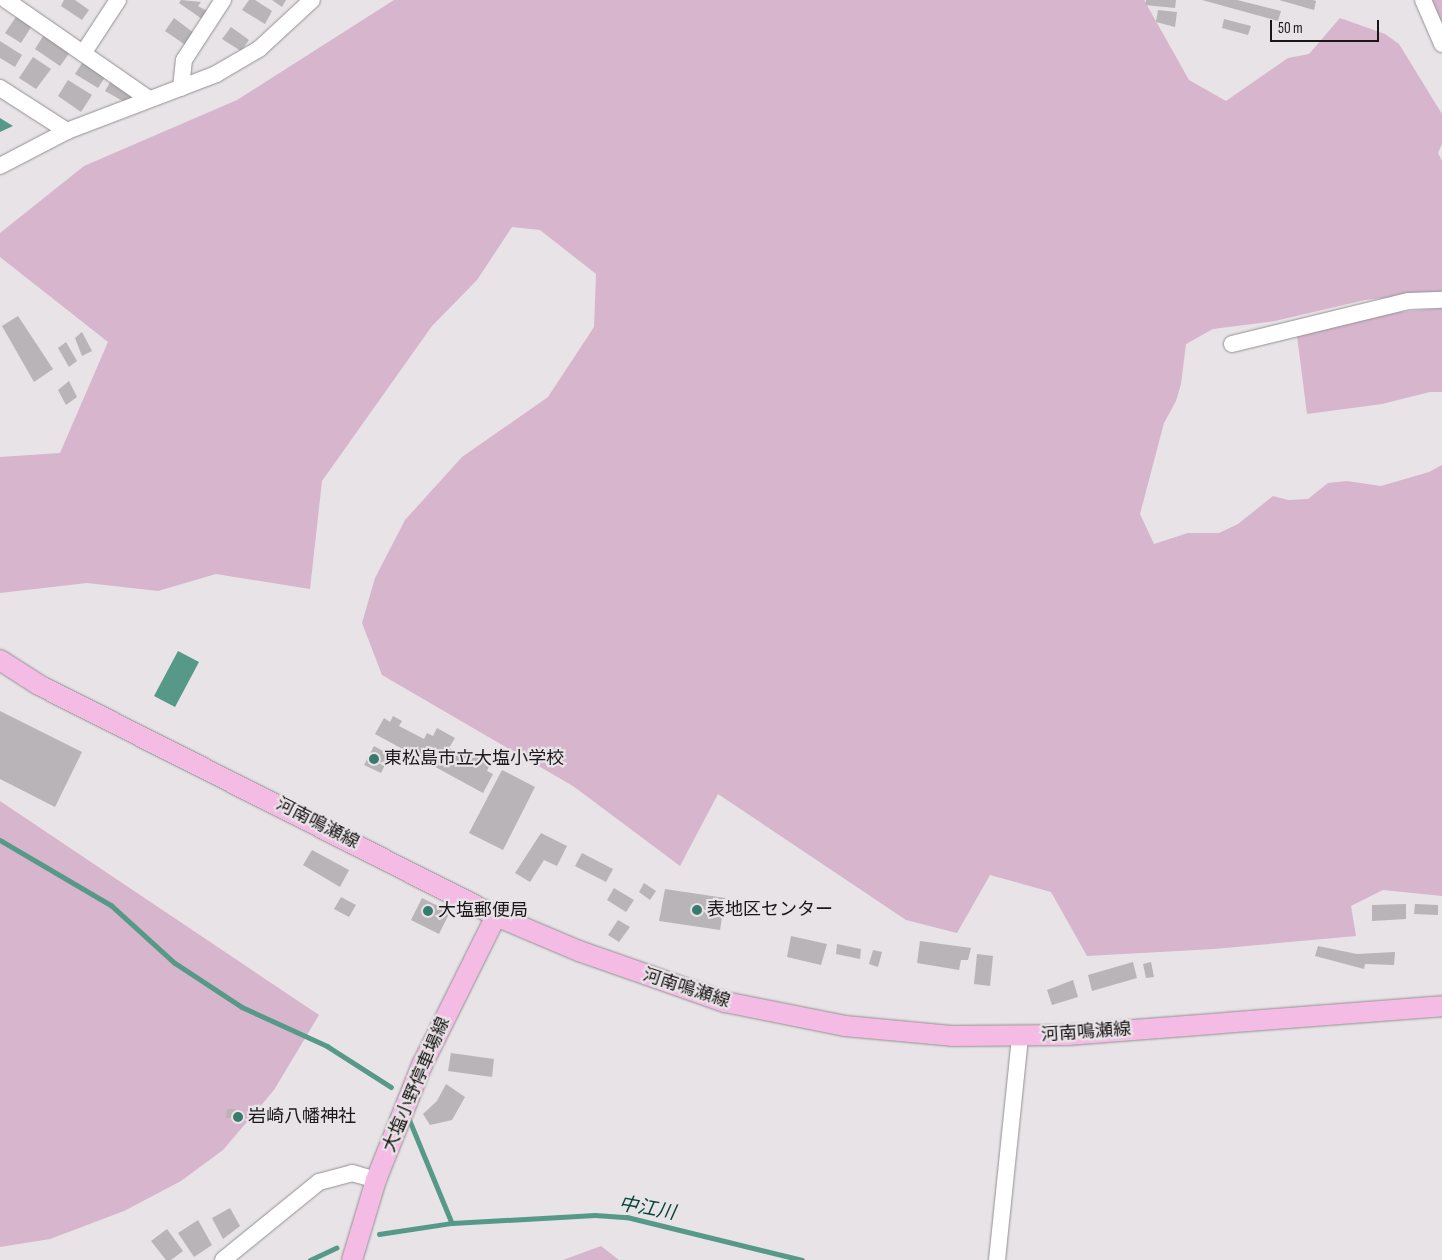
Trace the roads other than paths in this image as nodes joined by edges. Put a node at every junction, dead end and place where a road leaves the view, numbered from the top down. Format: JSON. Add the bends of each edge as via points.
{"nodes":[{"id":1,"x":118,"y":0,"type":"edge"},
{"id":2,"x":224,"y":0,"type":"edge"},
{"id":3,"x":312,"y":0,"type":"edge"},
{"id":4,"x":1423,"y":0,"type":"edge"},
{"id":5,"x":9,"y":1,"type":"edge"},
{"id":6,"x":1442,"y":44,"type":"edge"},
{"id":7,"x":84,"y":52,"type":"junction"},
{"id":8,"x":0,"y":88,"type":"edge"},
{"id":9,"x":181,"y":88,"type":"junction"},
{"id":10,"x":149,"y":99,"type":"junction"},
{"id":11,"x":67,"y":131,"type":"junction"},
{"id":12,"x":0,"y":166,"type":"edge"},
{"id":13,"x":1442,"y":300,"type":"edge"},
{"id":14,"x":1232,"y":344,"type":"dead end"},
{"id":15,"x":0,"y":660,"type":"edge"},
{"id":16,"x":496,"y":916,"type":"junction"},
{"id":17,"x":1442,"y":1006,"type":"edge"},
{"id":18,"x":1020,"y":1036,"type":"junction"},
{"id":19,"x":376,"y":1180,"type":"junction"},
{"id":20,"x":223,"y":1260,"type":"edge"},
{"id":21,"x":352,"y":1260,"type":"edge"},
{"id":22,"x":998,"y":1260,"type":"edge"}],
"edges":[{"from":1,"to":7,"type":"street"},
{"from":2,"to":9,"type":"street","via":[[184,60]]},
{"from":3,"to":9,"type":"street","via":[[259,49],[216,74]]},
{"from":4,"to":6,"type":"street"},
{"from":5,"to":7,"type":"street"},
{"from":7,"to":10,"type":"street"},
{"from":8,"to":11,"type":"street"},
{"from":9,"to":10,"type":"street"},
{"from":10,"to":11,"type":"street"},
{"from":11,"to":12,"type":"street"},
{"from":13,"to":14,"type":"street","via":[[1409,301]]},
{"from":15,"to":16,"type":"main road","name":"河南鳴瀬線","via":[[39,685]]},
{"from":16,"to":18,"type":"main road","name":"河南鳴瀬線","via":[[677,988],[779,1015],[926,1034]]},
{"from":16,"to":19,"type":"main road","name":"大塩小野停車場線","via":[[422,1065]]},
{"from":17,"to":18,"type":"main road","name":"河南鳴瀬線"},
{"from":18,"to":22,"type":"street"},
{"from":19,"to":20,"type":"street","via":[[352,1173],[319,1182]]},
{"from":19,"to":21,"type":"main road","name":"大塩小野停車場線"}]}
